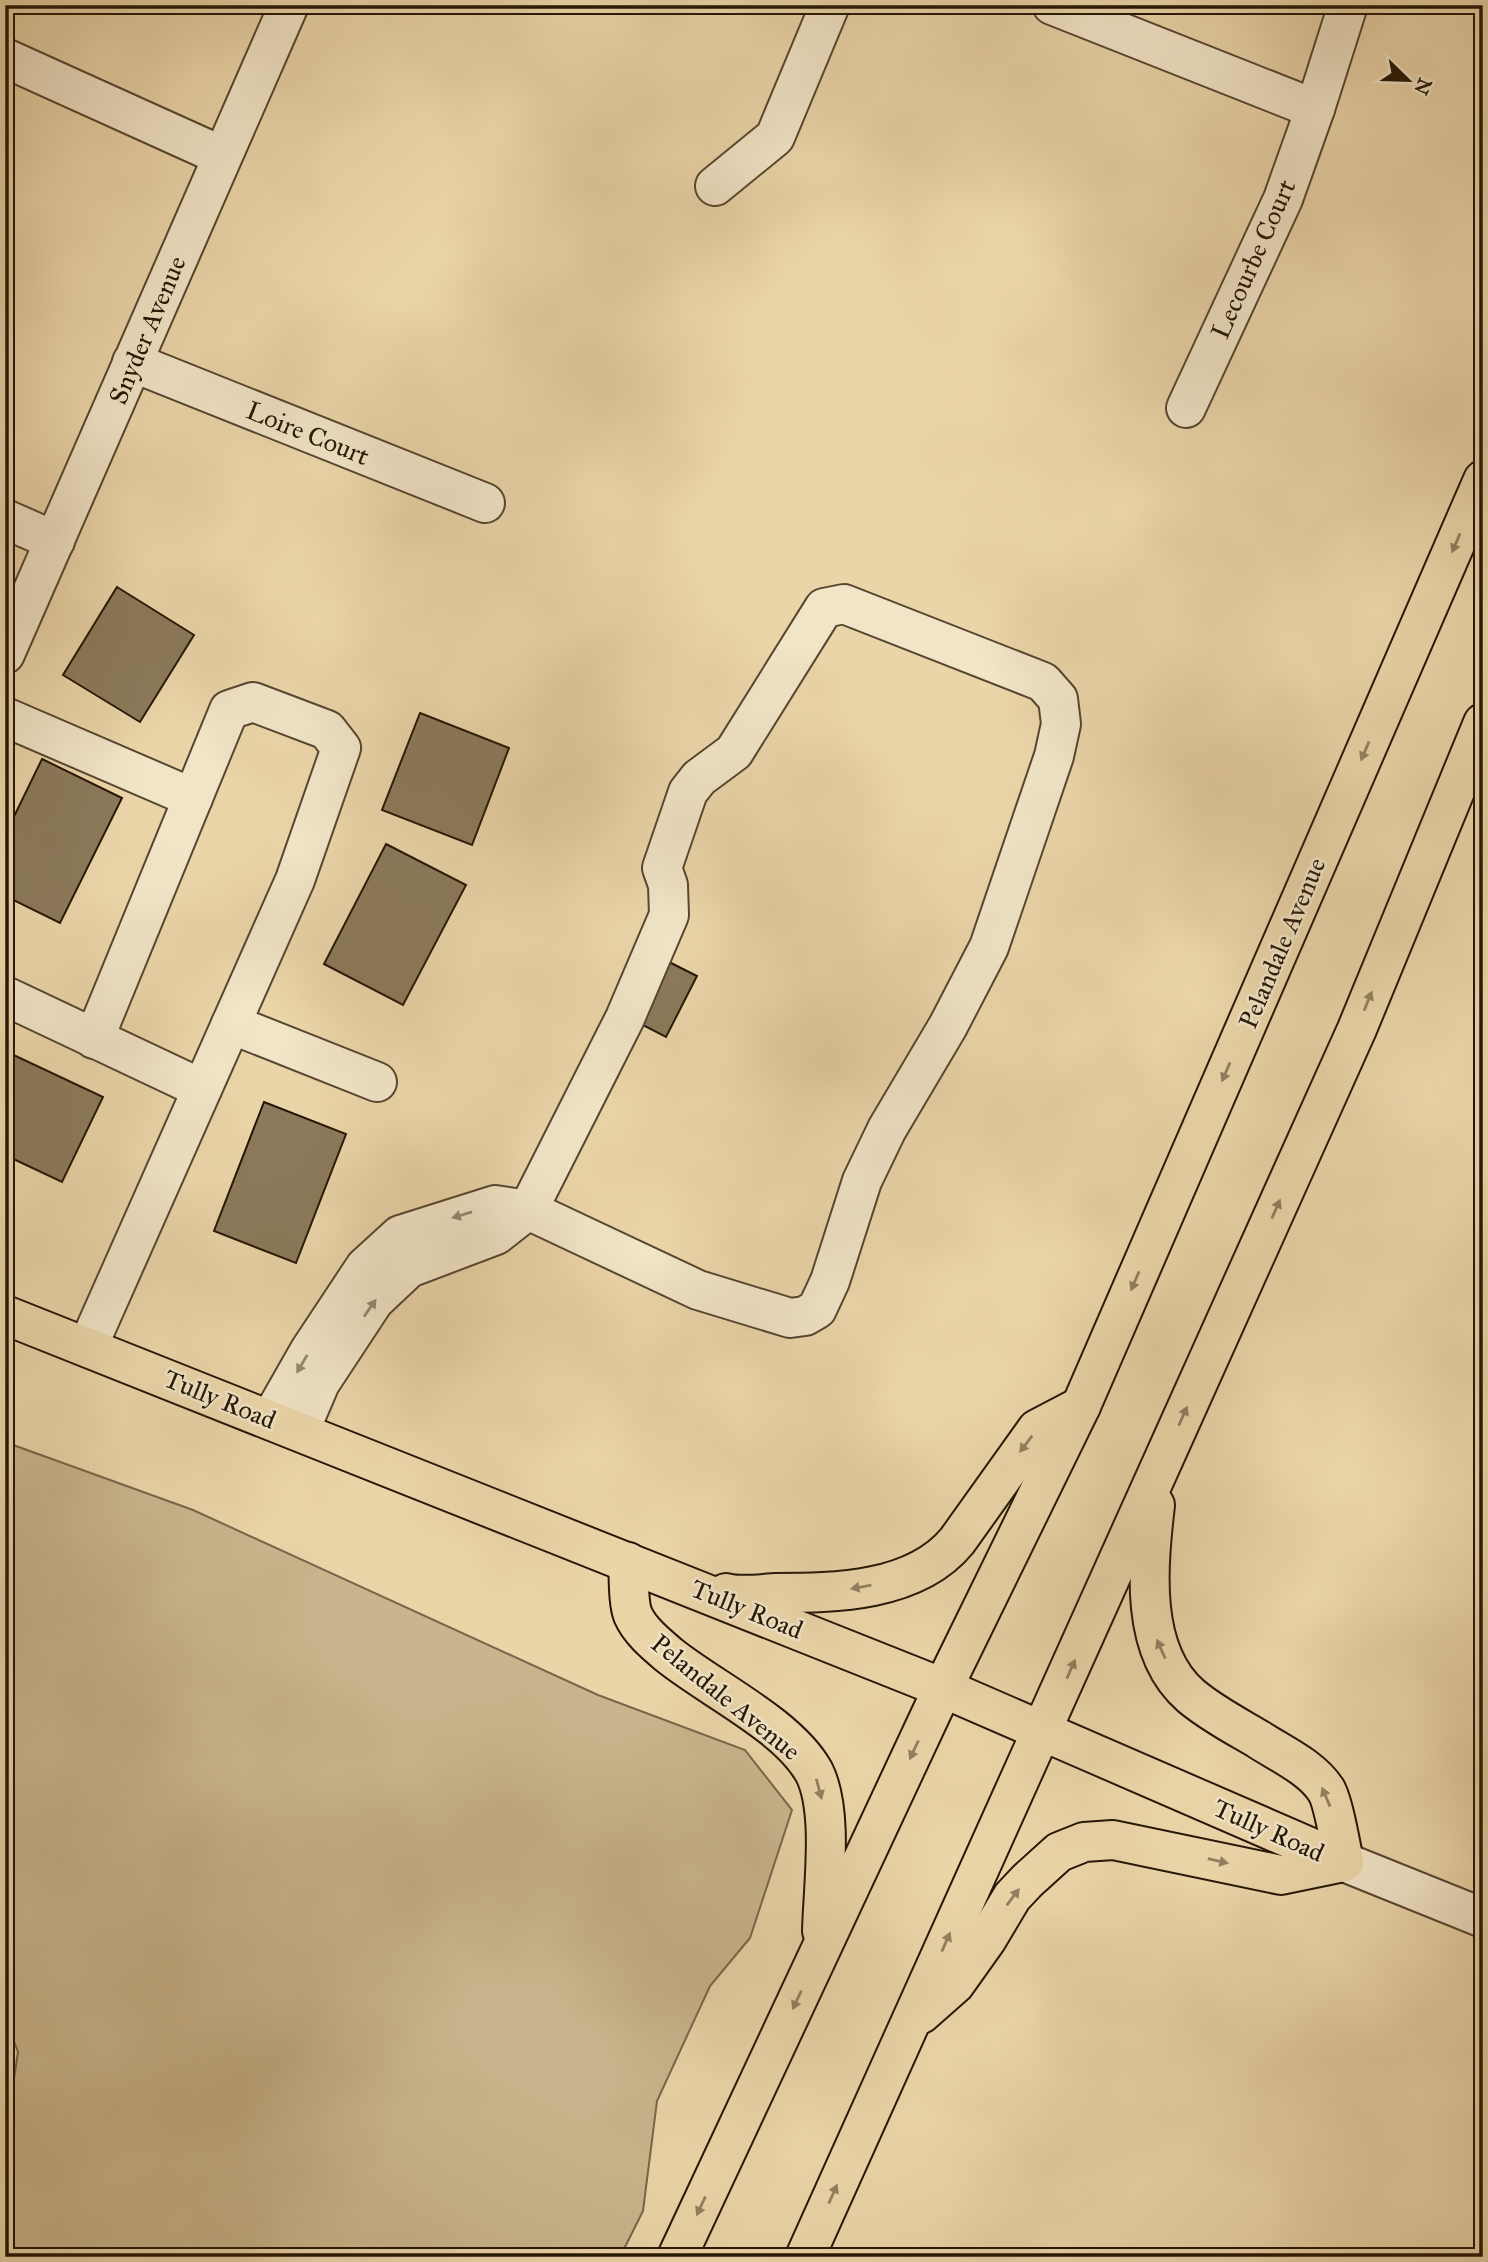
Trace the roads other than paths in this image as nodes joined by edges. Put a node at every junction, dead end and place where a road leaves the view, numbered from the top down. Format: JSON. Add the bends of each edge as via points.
{"nodes":[{"id":1,"x":289,"y":5,"type":"edge"},
{"id":2,"x":830,"y":5,"type":"edge"},
{"id":3,"x":1052,"y":5,"type":"edge"},
{"id":4,"x":1348,"y":5,"type":"edge"},
{"id":5,"x":5,"y":58,"type":"edge"},
{"id":6,"x":1315,"y":109,"type":"junction"},
{"id":7,"x":222,"y":156,"type":"junction"},
{"id":8,"x":715,"y":186,"type":"dead end"},
{"id":9,"x":132,"y":362,"type":"junction"},
{"id":10,"x":1186,"y":408,"type":"dead end"},
{"id":11,"x":1483,"y":480,"type":"edge"},
{"id":12,"x":485,"y":503,"type":"dead end"},
{"id":13,"x":5,"y":519,"type":"edge"},
{"id":14,"x":55,"y":541,"type":"junction"},
{"id":15,"x":5,"y":654,"type":"edge"},
{"id":16,"x":5,"y":718,"type":"edge"},
{"id":17,"x":1483,"y":723,"type":"edge"},
{"id":18,"x":193,"y":799,"type":"junction"},
{"id":19,"x":5,"y":996,"type":"edge"},
{"id":20,"x":231,"y":1024,"type":"junction"},
{"id":21,"x":94,"y":1039,"type":"junction"},
{"id":22,"x":377,"y":1082,"type":"dead end"},
{"id":23,"x":202,"y":1089,"type":"junction"},
{"id":24,"x":528,"y":1210,"type":"junction"},
{"id":25,"x":5,"y":1315,"type":"edge"},
{"id":26,"x":88,"y":1346,"type":"junction"},
{"id":27,"x":1081,"y":1406,"type":"junction"},
{"id":28,"x":285,"y":1425,"type":"junction"},
{"id":29,"x":1158,"y":1471,"type":"junction"},
{"id":30,"x":628,"y":1562,"type":"junction"},
{"id":31,"x":943,"y":1688,"type":"junction"},
{"id":32,"x":1043,"y":1731,"type":"junction"},
{"id":33,"x":1344,"y":1862,"type":"junction"},
{"id":34,"x":1483,"y":1918,"type":"edge"},
{"id":35,"x":821,"y":1948,"type":"junction"},
{"id":36,"x":909,"y":2025,"type":"junction"},
{"id":37,"x":677,"y":2257,"type":"edge"},
{"id":38,"x":805,"y":2257,"type":"edge"}],
"edges":[{"from":1,"to":7,"type":"street","name":"Snyder Avenue"},
{"from":2,"to":8,"type":"street","via":[[775,137]]},
{"from":3,"to":6,"type":"street"},
{"from":4,"to":6,"type":"street","name":"Lecourbe Court"},
{"from":5,"to":7,"type":"street"},
{"from":6,"to":10,"type":"street","name":"Lecourbe Court","via":[[1283,199]]},
{"from":7,"to":9,"type":"street","name":"Snyder Avenue"},
{"from":9,"to":12,"type":"street","name":"Loire Court"},
{"from":9,"to":14,"type":"street","name":"Snyder Avenue"},
{"from":11,"to":27,"type":"main road","name":"Pelandale Avenue","one_way":true},
{"from":13,"to":14,"type":"street"},
{"from":14,"to":15,"type":"street","name":"Snyder Avenue"},
{"from":16,"to":18,"type":"street"},
{"from":29,"to":17,"type":"main road","one_way":true,"via":[[1357,1029]]},
{"from":18,"to":20,"type":"street","via":[[229,710],[253,702],[327,730],[341,748],[295,880]]},
{"from":18,"to":21,"type":"street"},
{"from":19,"to":21,"type":"street"},
{"from":20,"to":22,"type":"street"},
{"from":20,"to":23,"type":"street"},
{"from":21,"to":23,"type":"street"},
{"from":23,"to":26,"type":"street"},
{"from":24,"to":24,"type":"street","via":[[698,1290],[790,1318],[817,1310],[862,1181],[989,947],[1061,724],[1058,699],[1042,682],[844,604],[824,608],[734,752],[688,792],[662,868],[669,915],[625,1018]]},
{"from":24,"to":28,"type":"street","via":[[495,1205],[400,1235],[365,1268],[310,1350]]},
{"from":25,"to":26,"type":"main road","name":"Tully Road"},
{"from":26,"to":28,"type":"main road","name":"Tully Road"},
{"from":27,"to":30,"type":"main road","one_way":true,"via":[[1037,1429],[947,1553],[907,1575],[864,1588],[730,1594]]},
{"from":27,"to":31,"type":"main road","name":"Pelandale Avenue"},
{"from":28,"to":30,"type":"main road","name":"Tully Road"},
{"from":32,"to":29,"type":"main road","one_way":true},
{"from":33,"to":29,"type":"main road","one_way":true,"via":[[1327,1791],[1307,1770],[1190,1696],[1165,1659],[1149,1613],[1150,1540]]},
{"from":30,"to":31,"type":"main road","name":"Tully Road"},
{"from":30,"to":35,"type":"main road","name":"Pelandale Avenue","one_way":true,"via":[[633,1614],[652,1641],[796,1748],[814,1773],[826,1815]]},
{"from":31,"to":32,"type":"main road","name":"Tully Road"},
{"from":31,"to":35,"type":"main road","name":"Pelandale Avenue","one_way":true},
{"from":32,"to":33,"type":"main road","name":"Tully Road"},
{"from":36,"to":32,"type":"main road","one_way":true},
{"from":33,"to":34,"type":"street","name":"Tully Road"},
{"from":36,"to":33,"type":"main road","one_way":true,"via":[[955,1984],[1027,1881],[1059,1852],[1084,1842],[1113,1840],[1281,1875]]},
{"from":35,"to":37,"type":"main road","name":"Pelandale Avenue","one_way":true},
{"from":38,"to":36,"type":"main road","one_way":true}]}
